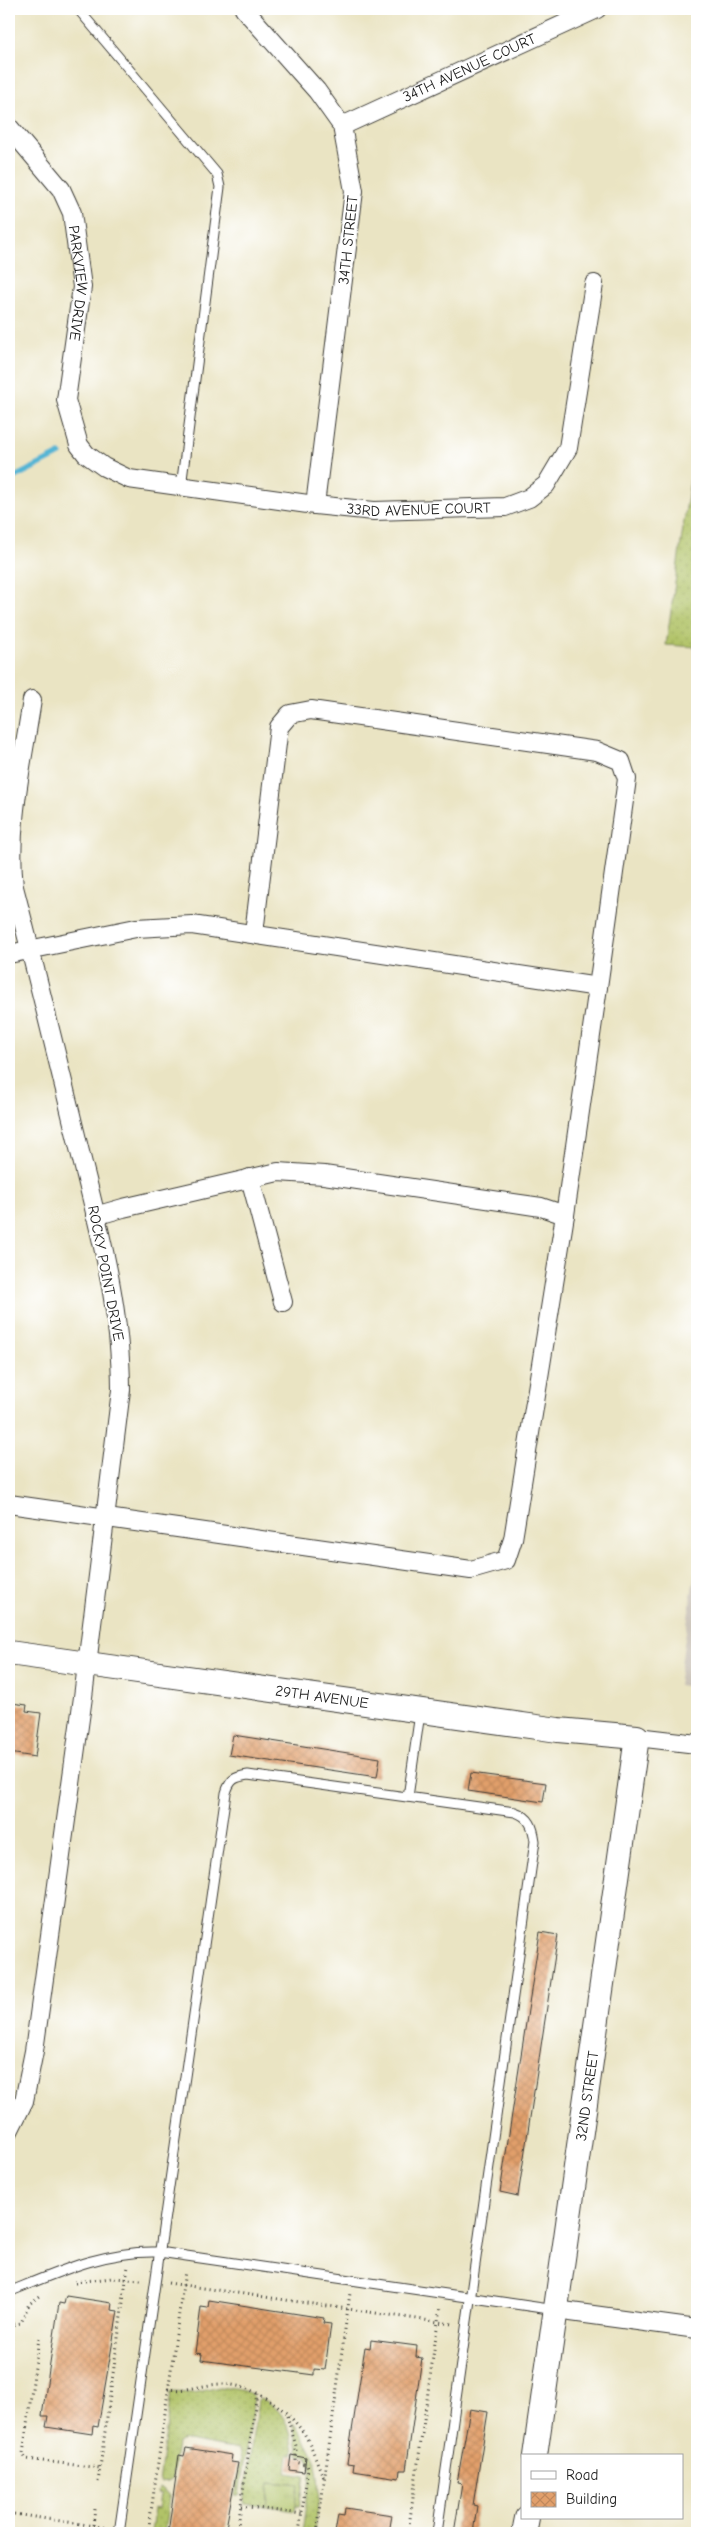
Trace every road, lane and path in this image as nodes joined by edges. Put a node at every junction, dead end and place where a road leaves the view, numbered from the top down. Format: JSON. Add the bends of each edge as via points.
{"nodes":[{"id":1,"x":78,"y":9,"type":"edge"},
{"id":2,"x":244,"y":9,"type":"edge"},
{"id":3,"x":597,"y":9,"type":"edge"},
{"id":4,"x":342,"y":126,"type":"junction"},
{"id":5,"x":9,"y":127,"type":"edge"},
{"id":6,"x":594,"y":284,"type":"dead end"},
{"id":7,"x":86,"y":454,"type":"joint"},
{"id":8,"x":181,"y":488,"type":"junction"},
{"id":9,"x":315,"y":505,"type":"junction"},
{"id":10,"x":32,"y":700,"type":"dead end"},
{"id":11,"x":254,"y":933,"type":"junction"},
{"id":12,"x":30,"y":948,"type":"junction"},
{"id":13,"x":9,"y":954,"type":"edge"},
{"id":14,"x":598,"y":986,"type":"junction"},
{"id":15,"x":250,"y":1178,"type":"junction"},
{"id":16,"x":565,"y":1215,"type":"junction"},
{"id":17,"x":95,"y":1216,"type":"junction"},
{"id":18,"x":283,"y":1302,"type":"dead end"},
{"id":19,"x":9,"y":1504,"type":"edge"},
{"id":20,"x":107,"y":1518,"type":"junction"},
{"id":21,"x":9,"y":1653,"type":"edge"},
{"id":22,"x":88,"y":1663,"type":"junction"},
{"id":23,"x":420,"y":1710,"type":"junction"},
{"id":24,"x":636,"y":1737,"type":"junction"},
{"id":25,"x":697,"y":1744,"type":"edge"},
{"id":26,"x":408,"y":1797,"type":"junction"},
{"id":27,"x":9,"y":2130,"type":"edge"},
{"id":28,"x":159,"y":2252,"type":"junction"},
{"id":29,"x":128,"y":2266,"type":"dead end"},
{"id":30,"x":185,"y":2271,"type":"dead end"},
{"id":31,"x":126,"y":2279,"type":"junction"},
{"id":32,"x":141,"y":2280,"type":"dead end"},
{"id":33,"x":68,"y":2283,"type":"dead end"},
{"id":34,"x":167,"y":2283,"type":"dead end"},
{"id":35,"x":183,"y":2285,"type":"junction"},
{"id":36,"x":49,"y":2290,"type":"dead end"},
{"id":37,"x":9,"y":2292,"type":"edge"},
{"id":38,"x":350,"y":2293,"type":"dead end"},
{"id":39,"x":470,"y":2297,"type":"junction"},
{"id":40,"x":440,"y":2307,"type":"dead end"},
{"id":41,"x":348,"y":2309,"type":"junction"},
{"id":42,"x":556,"y":2310,"type":"junction"},
{"id":43,"x":438,"y":2322,"type":"junction"},
{"id":44,"x":452,"y":2324,"type":"dead end"},
{"id":45,"x":9,"y":2325,"type":"edge"},
{"id":46,"x":697,"y":2330,"type":"edge"},
{"id":47,"x":40,"y":2338,"type":"dead end"},
{"id":48,"x":168,"y":2389,"type":"junction"},
{"id":49,"x":257,"y":2393,"type":"junction"},
{"id":50,"x":287,"y":2415,"type":"junction"},
{"id":51,"x":536,"y":2454,"type":"edge"},
{"id":52,"x":100,"y":2468,"type":"junction"},
{"id":53,"x":325,"y":2479,"type":"junction"},
{"id":54,"x":98,"y":2482,"type":"dead end"},
{"id":55,"x":240,"y":2506,"type":"junction"},
{"id":56,"x":95,"y":2509,"type":"dead end"},
{"id":57,"x":14,"y":2514,"type":"dead end"},
{"id":58,"x":302,"y":2514,"type":"junction"},
{"id":59,"x":526,"y":2520,"type":"edge"},
{"id":60,"x":93,"y":2526,"type":"junction"},
{"id":61,"x":109,"y":2528,"type":"dead end"},
{"id":62,"x":119,"y":2533,"type":"edge"},
{"id":63,"x":148,"y":2533,"type":"edge"},
{"id":64,"x":236,"y":2533,"type":"edge"},
{"id":65,"x":300,"y":2533,"type":"edge"},
{"id":66,"x":317,"y":2533,"type":"edge"},
{"id":67,"x":408,"y":2533,"type":"edge"},
{"id":68,"x":437,"y":2533,"type":"edge"},
{"id":69,"x":524,"y":2533,"type":"edge"}],
"edges":[{"from":1,"to":8,"type":"lane","via":[[216,174],[220,187]]},
{"from":2,"to":4,"type":"street","name":"34TH STREET"},
{"from":3,"to":4,"type":"street","name":"34TH AVENUE COURT"},
{"from":4,"to":9,"type":"street","name":"34TH STREET","via":[[354,191]]},
{"from":5,"to":7,"type":"street","name":"PARKVIEW DRIVE","via":[[61,189],[72,213],[82,286],[66,400],[80,445]]},
{"from":6,"to":9,"type":"street","name":"33RD AVENUE COURT","via":[[568,448],[546,484],[529,498],[505,507],[479,509],[374,511]]},
{"from":7,"to":8,"type":"street","name":"33RD AVENUE COURT","via":[[104,467],[129,478]]},
{"from":8,"to":9,"type":"street","name":"33RD AVENUE COURT"},
{"from":10,"to":12,"type":"street","name":"ROCKY POINT DRIVE","via":[[11,857],[14,887]]},
{"from":11,"to":12,"type":"street","via":[[192,925],[136,928]]},
{"from":11,"to":14,"type":"street"},
{"from":11,"to":14,"type":"street","via":[[279,727],[290,714],[312,710],[597,751],[621,761],[627,779]]},
{"from":12,"to":13,"type":"street"},
{"from":12,"to":17,"type":"street","name":"ROCKY POINT DRIVE"},
{"from":14,"to":16,"type":"street"},
{"from":15,"to":16,"type":"street","via":[[278,1172],[324,1175],[541,1207]]},
{"from":15,"to":17,"type":"street"},
{"from":15,"to":18,"type":"street"},
{"from":16,"to":20,"type":"street","via":[[513,1539],[506,1560],[471,1570]]},
{"from":17,"to":20,"type":"street","name":"ROCKY POINT DRIVE","via":[[121,1349],[122,1390]]},
{"from":19,"to":20,"type":"street"},
{"from":20,"to":22,"type":"street","name":"ROCKY POINT DRIVE"},
{"from":21,"to":22,"type":"street","name":"29TH AVENUE"},
{"from":22,"to":23,"type":"street","name":"29TH AVENUE"},
{"from":22,"to":27,"type":"street","name":"ROCKY POINT DRIVE","via":[[34,2051],[24,2101]]},
{"from":23,"to":24,"type":"street","name":"29TH AVENUE","via":[[558,1730]]},
{"from":23,"to":26,"type":"lane"},
{"from":24,"to":25,"type":"street"},
{"from":24,"to":42,"type":"street","name":"32ND STREET"},
{"from":26,"to":28,"type":"lane","via":[[248,1775],[229,1782]]},
{"from":26,"to":39,"type":"lane","via":[[524,1815],[532,1826],[535,1841]]},
{"from":28,"to":37,"type":"lane","via":[[134,2251],[84,2262]]},
{"from":28,"to":39,"type":"lane"},
{"from":28,"to":62,"type":"lane"},
{"from":29,"to":31,"type":"path"},
{"from":30,"to":35,"type":"path"},
{"from":31,"to":32,"type":"path"},
{"from":31,"to":33,"type":"path","via":[[99,2278]]},
{"from":31,"to":52,"type":"path"},
{"from":34,"to":35,"type":"path"},
{"from":35,"to":41,"type":"path"},
{"from":35,"to":48,"type":"path"},
{"from":36,"to":45,"type":"path","via":[[29,2304],[21,2323]]},
{"from":38,"to":41,"type":"path"},
{"from":39,"to":42,"type":"lane"},
{"from":39,"to":68,"type":"lane"},
{"from":40,"to":43,"type":"path"},
{"from":41,"to":43,"type":"path"},
{"from":41,"to":53,"type":"path"},
{"from":42,"to":46,"type":"street"},
{"from":42,"to":51,"type":"street","name":"32ND STREET"},
{"from":43,"to":44,"type":"path"},
{"from":43,"to":67,"type":"path"},
{"from":47,"to":52,"type":"path","via":[[23,2454],[26,2459]]},
{"from":48,"to":49,"type":"path","via":[[187,2390],[224,2384]]},
{"from":48,"to":63,"type":"path"},
{"from":49,"to":50,"type":"path"},
{"from":49,"to":55,"type":"path"},
{"from":50,"to":53,"type":"path","via":[[306,2437]]},
{"from":50,"to":58,"type":"path","via":[[296,2446],[296,2462],[308,2468]]},
{"from":52,"to":54,"type":"path"},
{"from":53,"to":66,"type":"path"},
{"from":55,"to":58,"type":"path"},
{"from":55,"to":64,"type":"path"},
{"from":56,"to":60,"type":"path"},
{"from":57,"to":60,"type":"path"},
{"from":58,"to":65,"type":"path"},
{"from":59,"to":69,"type":"street"},
{"from":60,"to":61,"type":"path"}]}
